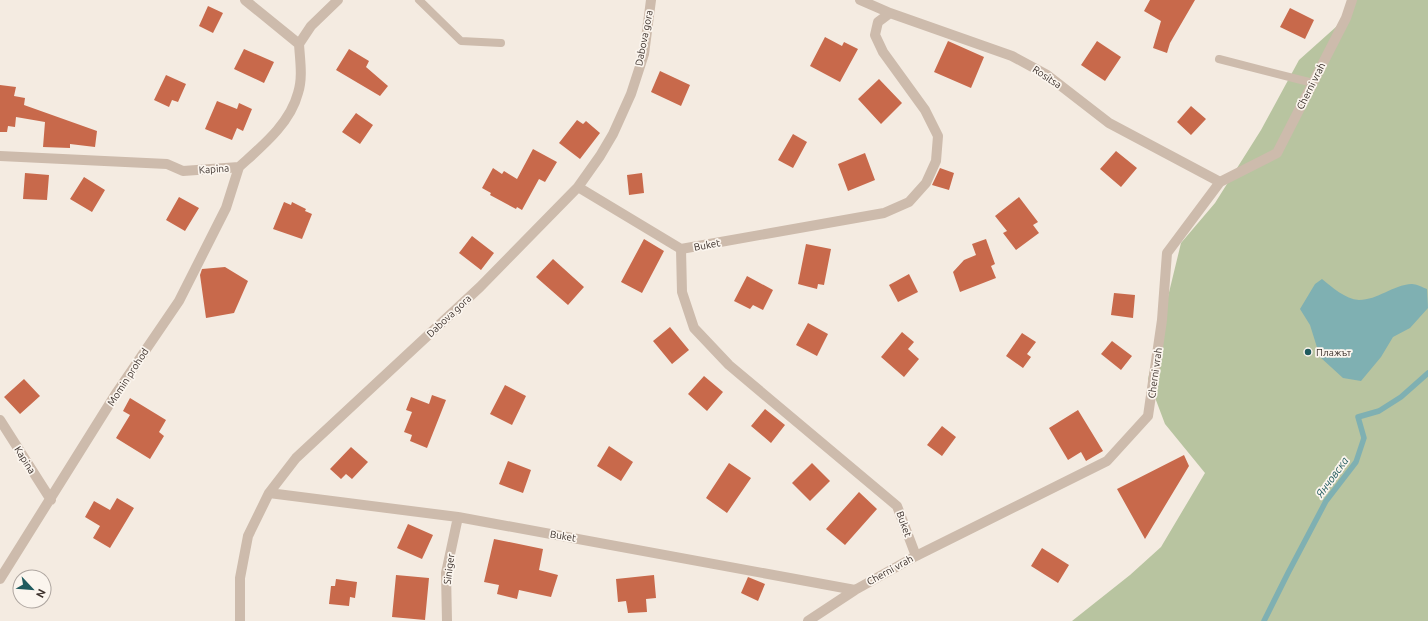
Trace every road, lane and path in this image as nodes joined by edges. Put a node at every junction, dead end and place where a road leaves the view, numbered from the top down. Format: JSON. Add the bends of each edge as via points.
{"nodes":[{"id":1,"x":245,"y":0,"type":"edge"},
{"id":2,"x":338,"y":0,"type":"edge"},
{"id":3,"x":419,"y":0,"type":"edge"},
{"id":4,"x":651,"y":0,"type":"edge"},
{"id":5,"x":860,"y":0,"type":"edge"},
{"id":6,"x":1352,"y":0,"type":"edge"},
{"id":7,"x":890,"y":13,"type":"junction"},
{"id":8,"x":500,"y":43,"type":"dead end"},
{"id":9,"x":299,"y":44,"type":"junction"},
{"id":10,"x":1219,"y":60,"type":"dead end"},
{"id":11,"x":1313,"y":83,"type":"junction"},
{"id":12,"x":0,"y":156,"type":"edge"},
{"id":13,"x":239,"y":168,"type":"junction"},
{"id":14,"x":1220,"y":182,"type":"junction"},
{"id":15,"x":578,"y":187,"type":"junction"},
{"id":16,"x":681,"y":249,"type":"junction"},
{"id":17,"x":0,"y":420,"type":"edge"},
{"id":18,"x":269,"y":493,"type":"junction"},
{"id":19,"x":51,"y":500,"type":"junction"},
{"id":20,"x":458,"y":517,"type":"junction"},
{"id":21,"x":916,"y":556,"type":"junction"},
{"id":22,"x":0,"y":579,"type":"edge"},
{"id":23,"x":855,"y":590,"type":"junction"},
{"id":24,"x":240,"y":621,"type":"edge"},
{"id":25,"x":447,"y":621,"type":"edge"},
{"id":26,"x":808,"y":621,"type":"edge"}],
"edges":[{"from":1,"to":9,"type":"street"},
{"from":2,"to":9,"type":"street","via":[[310,26]]},
{"from":3,"to":8,"type":"lane","via":[[461,42]]},
{"from":4,"to":15,"type":"street","name":"Dabova gora","via":[[644,54],[631,94],[613,134]]},
{"from":5,"to":7,"type":"street","name":"Rositsa"},
{"from":6,"to":11,"type":"street","name":"Cherni vrah","via":[[1346,18]]},
{"from":7,"to":14,"type":"street","name":"Rositsa","via":[[1012,56],[1047,75],[1110,124]]},
{"from":7,"to":16,"type":"street","name":"Buket","via":[[878,22],[875,35],[883,52],[925,110],[938,136],[936,161],[926,183],[909,202],[884,213]]},
{"from":9,"to":13,"type":"street","name":"Kapina","via":[[298,93],[290,113]]},
{"from":10,"to":11,"type":"lane"},
{"from":11,"to":14,"type":"street","name":"Cherni vrah","via":[[1277,153]]},
{"from":12,"to":13,"type":"street","name":"Kapina","via":[[167,164],[183,171]]},
{"from":13,"to":19,"type":"street","name":"Momin prohod","via":[[226,208],[179,301],[117,392]]},
{"from":14,"to":21,"type":"street","name":"Cherni vrah","via":[[1167,253],[1162,320],[1148,416],[1106,461]]},
{"from":15,"to":16,"type":"street"},
{"from":15,"to":18,"type":"street","name":"Dabova gora","via":[[480,287],[296,458]]},
{"from":16,"to":21,"type":"street","name":"Buket","via":[[682,292],[694,328],[729,365],[897,506]]},
{"from":17,"to":19,"type":"street","name":"Kapina"},
{"from":18,"to":20,"type":"street","name":"Buket"},
{"from":18,"to":24,"type":"street","name":"Dabova gora","via":[[248,536],[240,578]]},
{"from":19,"to":22,"type":"street","name":"Momin prohod"},
{"from":20,"to":23,"type":"street","name":"Buket"},
{"from":20,"to":25,"type":"street","name":"Siniger","via":[[446,574]]},
{"from":21,"to":23,"type":"street","name":"Cherni vrah"},
{"from":23,"to":26,"type":"street","name":"Cherni vrah"}]}
